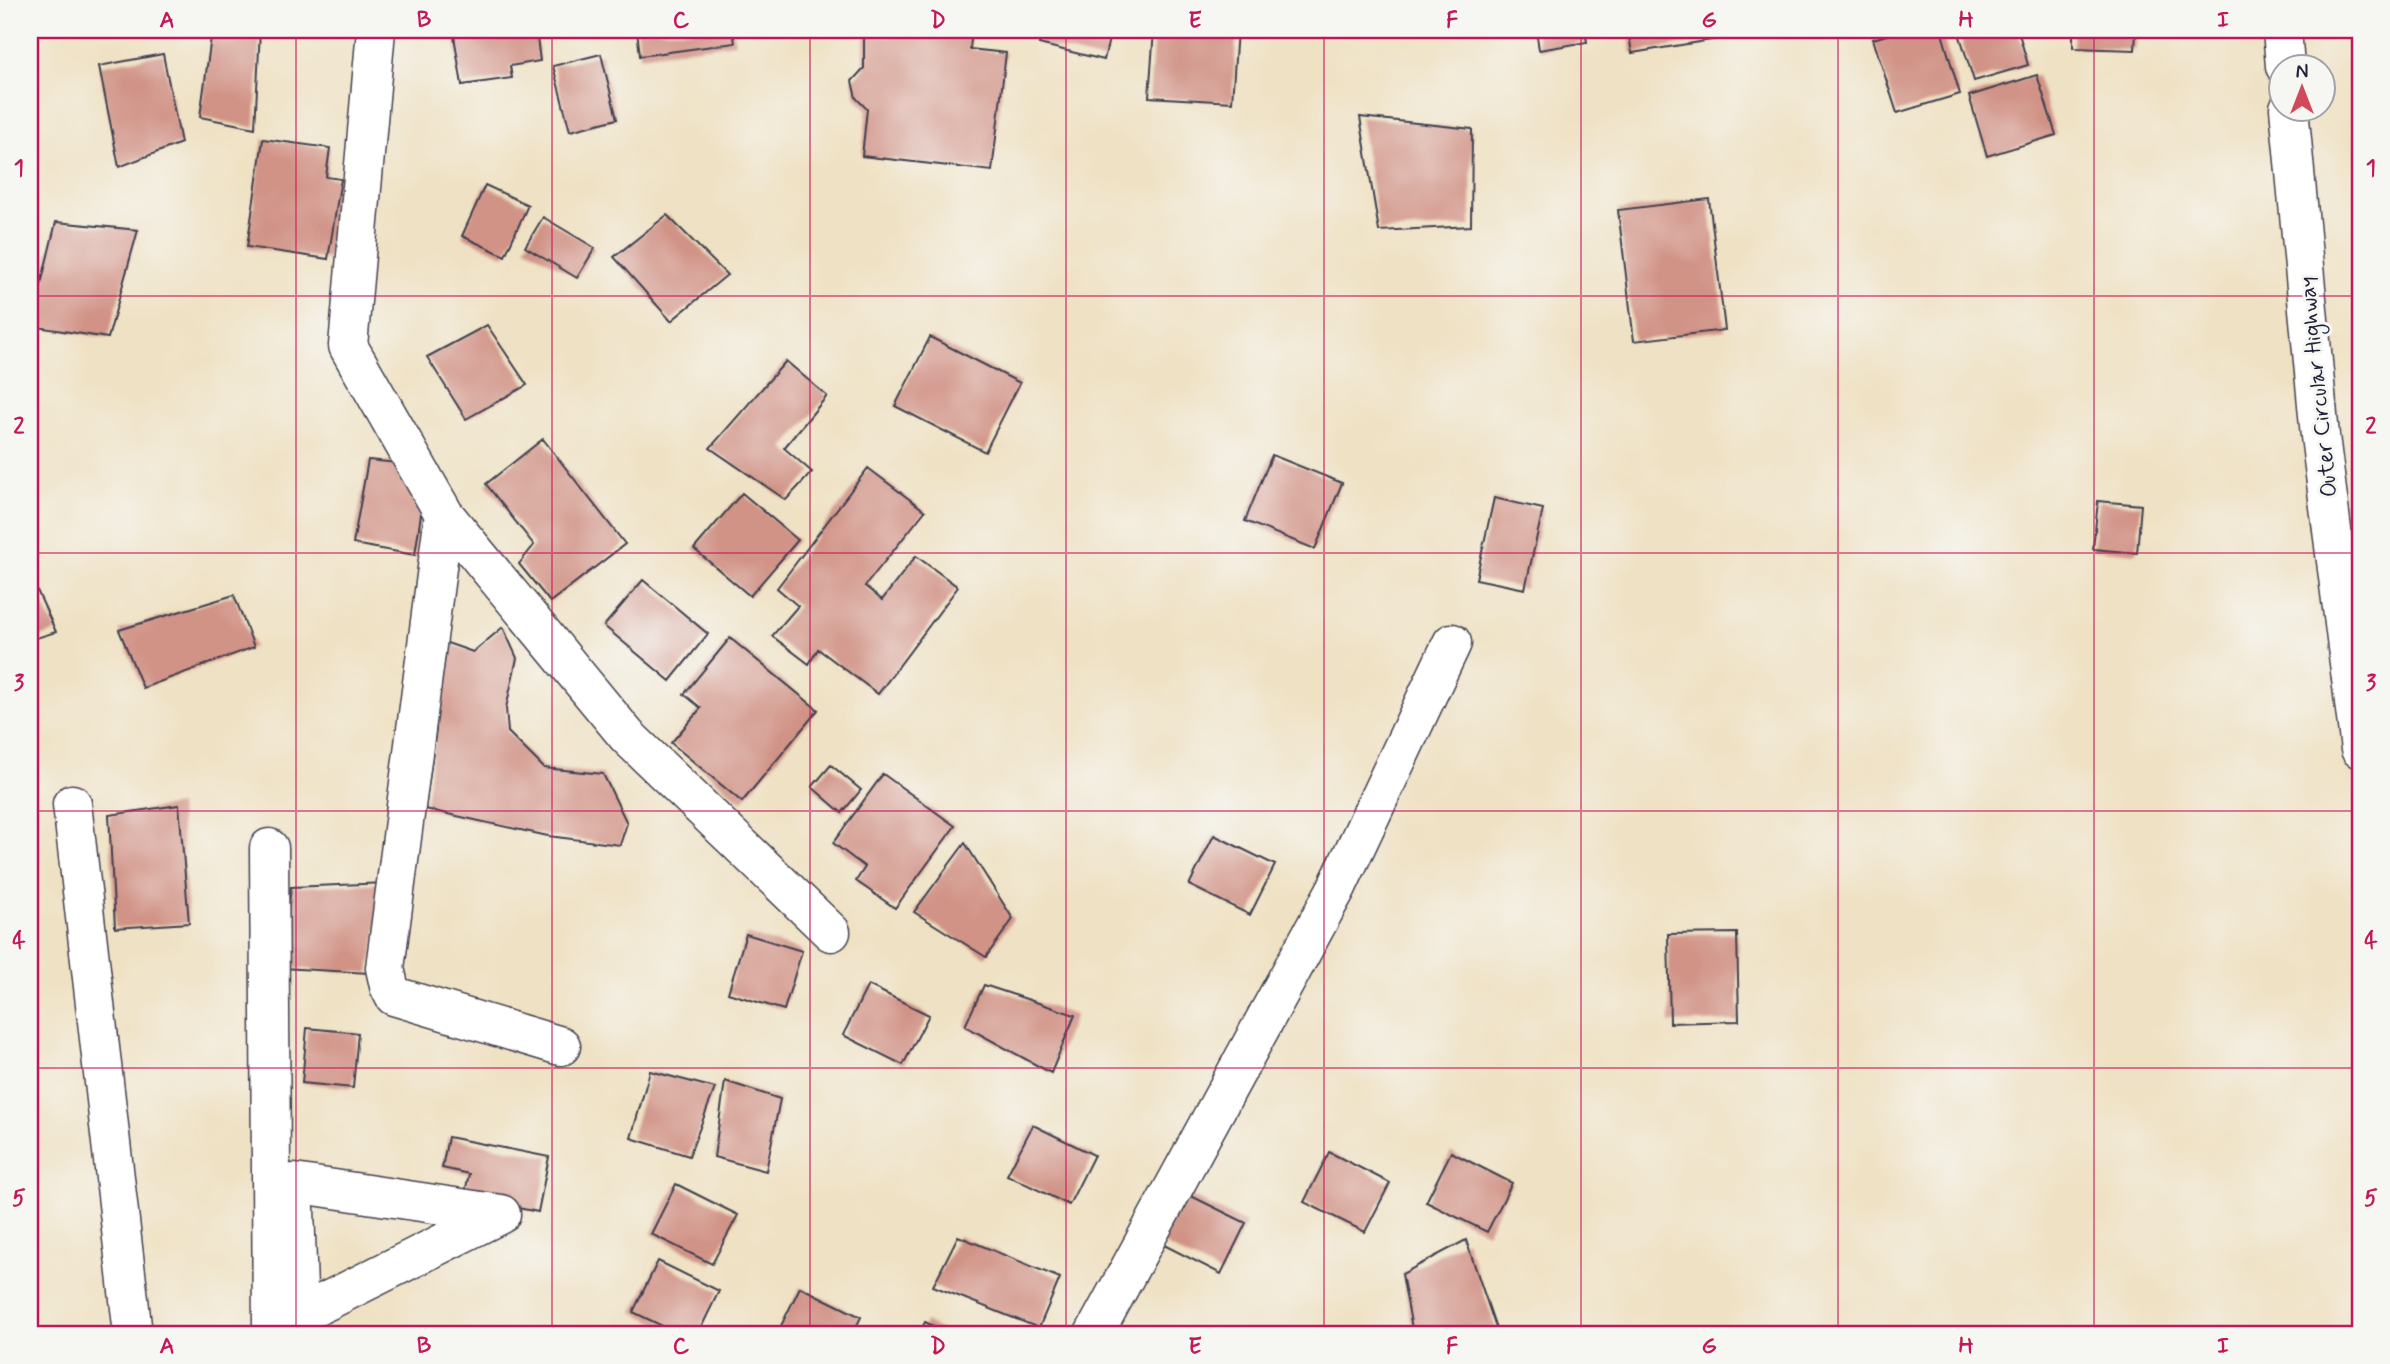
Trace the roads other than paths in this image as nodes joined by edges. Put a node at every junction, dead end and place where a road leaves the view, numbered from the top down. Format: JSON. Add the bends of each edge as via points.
{"nodes":[{"id":1,"x":376,"y":30,"type":"edge"},
{"id":2,"x":2282,"y":30,"type":"edge"},
{"id":3,"x":2284,"y":52,"type":"edge"},
{"id":4,"x":2290,"y":122,"type":"edge"},
{"id":5,"x":444,"y":514,"type":"junction"},
{"id":6,"x":1452,"y":643,"type":"dead end"},
{"id":7,"x":2360,"y":748,"type":"edge"},
{"id":8,"x":72,"y":804,"type":"dead end"},
{"id":9,"x":269,"y":848,"type":"dead end"},
{"id":10,"x":831,"y":932,"type":"dead end"},
{"id":11,"x":561,"y":1046,"type":"dead end"},
{"id":12,"x":285,"y":1328,"type":"edge"},
{"id":13,"x":133,"y":1334,"type":"edge"},
{"id":14,"x":1094,"y":1334,"type":"edge"}],
"edges":[{"from":1,"to":5,"type":"main road","via":[[348,346]]},
{"from":2,"to":3,"type":"main road"},
{"from":4,"to":7,"type":"main road","name":"Outer Circular Highway","via":[[2320,436]]},
{"from":5,"to":10,"type":"main road","via":[[627,736]]},
{"from":5,"to":11,"type":"main road","via":[[385,968],[394,996]]},
{"from":6,"to":14,"type":"main road","via":[[1336,889]]},
{"from":8,"to":13,"type":"main road"},
{"from":9,"to":12,"type":"main road"},
{"from":12,"to":12,"type":"main road","via":[[358,1285],[501,1214],[294,1183]]}]}
